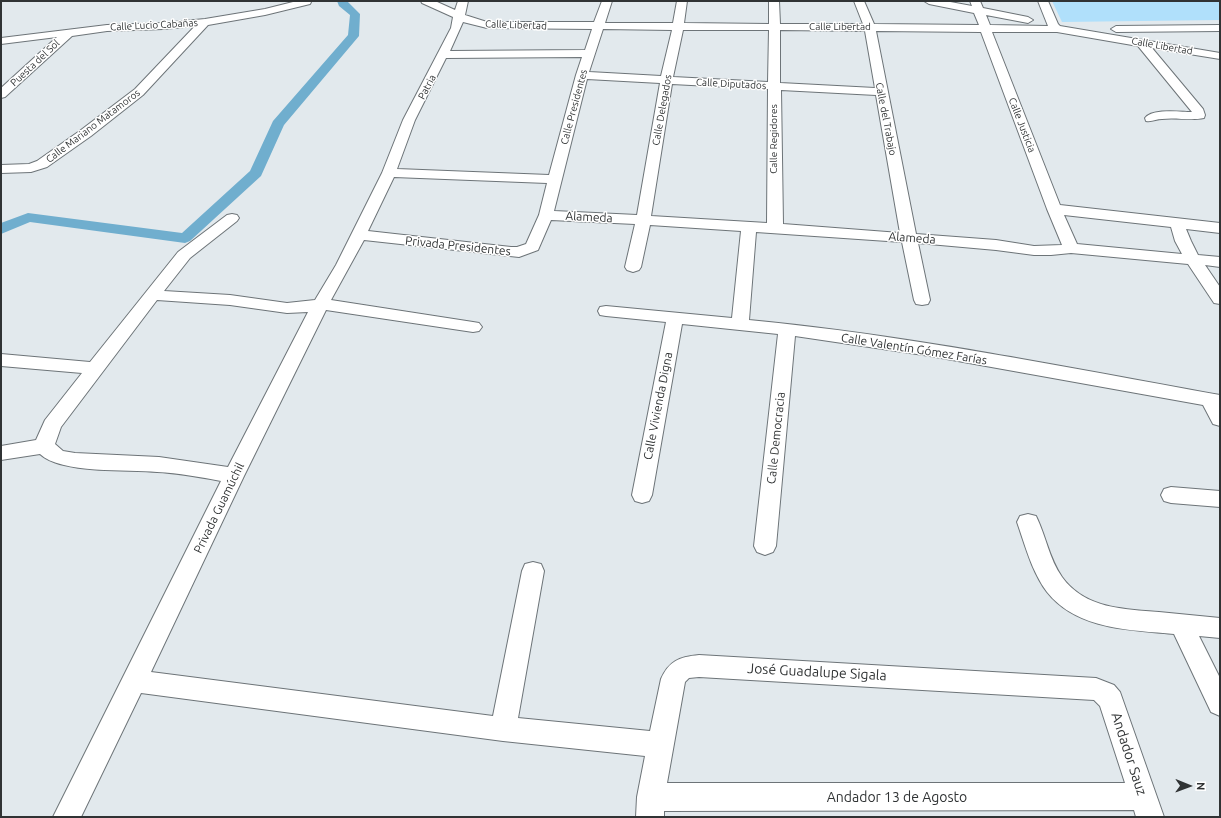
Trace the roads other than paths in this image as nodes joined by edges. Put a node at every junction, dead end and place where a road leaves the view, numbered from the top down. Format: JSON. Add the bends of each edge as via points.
{"nodes":[{"id":1,"x":306,"y":1,"type":"edge"},
{"id":2,"x":426,"y":1,"type":"edge"},
{"id":3,"x":463,"y":1,"type":"edge"},
{"id":4,"x":606,"y":1,"type":"edge"},
{"id":5,"x":682,"y":1,"type":"edge"},
{"id":6,"x":774,"y":1,"type":"edge"},
{"id":7,"x":859,"y":1,"type":"edge"},
{"id":8,"x":930,"y":1,"type":"edge"},
{"id":9,"x":1043,"y":1,"type":"edge"},
{"id":10,"x":977,"y":5,"type":"edge"},
{"id":11,"x":266,"y":12,"type":"junction"},
{"id":12,"x":459,"y":16,"type":"junction"},
{"id":13,"x":257,"y":22,"type":"dead end"},
{"id":14,"x":598,"y":26,"type":"junction"},
{"id":15,"x":679,"y":26,"type":"junction"},
{"id":16,"x":201,"y":27,"type":"junction"},
{"id":17,"x":774,"y":27,"type":"junction"},
{"id":18,"x":1055,"y":27,"type":"junction"},
{"id":19,"x":870,"y":28,"type":"junction"},
{"id":20,"x":984,"y":28,"type":"junction"},
{"id":21,"x":1220,"y":28,"type":"edge"},
{"id":22,"x":232,"y":29,"type":"dead end"},
{"id":23,"x":69,"y":32,"type":"junction"},
{"id":24,"x":1,"y":41,"type":"edge"},
{"id":25,"x":1141,"y":42,"type":"junction"},
{"id":26,"x":589,"y":53,"type":"junction"},
{"id":27,"x":444,"y":55,"type":"junction"},
{"id":28,"x":1220,"y":56,"type":"edge"},
{"id":29,"x":582,"y":75,"type":"junction"},
{"id":30,"x":667,"y":80,"type":"junction"},
{"id":31,"x":774,"y":86,"type":"junction"},
{"id":32,"x":881,"y":92,"type":"junction"},
{"id":33,"x":1,"y":94,"type":"edge"},
{"id":34,"x":1151,"y":118,"type":"dead end"},
{"id":35,"x":1,"y":169,"type":"edge"},
{"id":36,"x":389,"y":173,"type":"junction"},
{"id":37,"x":555,"y":179,"type":"junction"},
{"id":38,"x":1054,"y":209,"type":"junction"},
{"id":39,"x":546,"y":215,"type":"junction"},
{"id":40,"x":232,"y":218,"type":"dead end"},
{"id":41,"x":644,"y":220,"type":"junction"},
{"id":42,"x":1178,"y":223,"type":"junction"},
{"id":43,"x":749,"y":227,"type":"junction"},
{"id":44,"x":1220,"y":228,"type":"edge"},
{"id":45,"x":775,"y":229,"type":"junction"},
{"id":46,"x":358,"y":235,"type":"junction"},
{"id":47,"x":909,"y":238,"type":"junction"},
{"id":48,"x":1071,"y":248,"type":"junction"},
{"id":49,"x":1194,"y":260,"type":"junction"},
{"id":50,"x":1220,"y":262,"type":"edge"},
{"id":51,"x":634,"y":267,"type":"dead end"},
{"id":52,"x":154,"y":295,"type":"junction"},
{"id":53,"x":1220,"y":299,"type":"edge"},
{"id":54,"x":922,"y":300,"type":"dead end"},
{"id":55,"x":321,"y":304,"type":"junction"},
{"id":56,"x":606,"y":311,"type":"dead end"},
{"id":57,"x":675,"y":318,"type":"junction"},
{"id":58,"x":740,"y":324,"type":"junction"},
{"id":59,"x":473,"y":327,"type":"dead end"},
{"id":60,"x":787,"y":329,"type":"junction"},
{"id":61,"x":1,"y":360,"type":"edge"},
{"id":62,"x":95,"y":368,"type":"junction"},
{"id":63,"x":1215,"y":401,"type":"edge"},
{"id":64,"x":1220,"y":419,"type":"edge"},
{"id":65,"x":44,"y":446,"type":"junction"},
{"id":66,"x":1,"y":453,"type":"edge"},
{"id":67,"x":234,"y":476,"type":"junction"},
{"id":68,"x":642,"y":495,"type":"dead end"},
{"id":69,"x":1171,"y":495,"type":"dead end"},
{"id":70,"x":1220,"y":500,"type":"edge"},
{"id":71,"x":1028,"y":522,"type":"dead end"},
{"id":72,"x":765,"y":546,"type":"dead end"},
{"id":73,"x":533,"y":571,"type":"dead end"},
{"id":74,"x":1182,"y":625,"type":"junction"},
{"id":75,"x":1220,"y":628,"type":"edge"},
{"id":76,"x":134,"y":681,"type":"junction"},
{"id":77,"x":1105,"y":693,"type":"joint"},
{"id":78,"x":1220,"y":704,"type":"edge"},
{"id":79,"x":503,"y":729,"type":"junction"},
{"id":80,"x":661,"y":745,"type":"junction"},
{"id":81,"x":650,"y":807,"type":"edge"},
{"id":82,"x":1146,"y":807,"type":"edge"},
{"id":83,"x":67,"y":817,"type":"edge"}],
"edges":[{"from":1,"to":11,"type":"street","name":"Calle Lucio Cabañas"},
{"from":2,"to":12,"type":"street","name":"Calle Libertad"},
{"from":3,"to":12,"type":"street","name":"Patria"},
{"from":4,"to":14,"type":"street","name":"Calle Presidentes"},
{"from":5,"to":15,"type":"street","name":"Calle Delegados"},
{"from":6,"to":17,"type":"street","name":"Calle Regidores"},
{"from":7,"to":19,"type":"street","name":"Calle del Trabajo"},
{"from":8,"to":10,"type":"street"},
{"from":9,"to":18,"type":"street"},
{"from":10,"to":18,"type":"street"},
{"from":10,"to":20,"type":"street","name":"Calle Justicia"},
{"from":11,"to":13,"type":"street"},
{"from":11,"to":16,"type":"street","name":"Calle Lucio Cabañas"},
{"from":12,"to":14,"type":"street","name":"Calle Libertad","via":[[487,26]]},
{"from":12,"to":27,"type":"street","name":"Patria"},
{"from":14,"to":15,"type":"street","name":"Calle Libertad"},
{"from":14,"to":26,"type":"street","name":"Calle Presidentes"},
{"from":15,"to":17,"type":"street","name":"Calle Libertad"},
{"from":15,"to":30,"type":"street","name":"Calle Delegados"},
{"from":16,"to":22,"type":"street"},
{"from":16,"to":23,"type":"street","name":"Calle Lucio Cabañas","via":[[107,28]]},
{"from":16,"to":35,"type":"street","name":"Calle Mariano Matamoros","via":[[140,92],[86,133],[42,164],[31,168]]},
{"from":17,"to":19,"type":"street","name":"Calle Libertad"},
{"from":17,"to":31,"type":"street","name":"Calle Regidores"},
{"from":18,"to":20,"type":"street","name":"Calle Libertad"},
{"from":18,"to":21,"type":"street"},
{"from":18,"to":25,"type":"street","name":"Calle Libertad"},
{"from":19,"to":20,"type":"street","name":"Calle Libertad"},
{"from":19,"to":32,"type":"street","name":"Calle del Trabajo"},
{"from":20,"to":38,"type":"street","name":"Calle Justicia"},
{"from":23,"to":24,"type":"street","name":"Calle Lucio Cabañas"},
{"from":23,"to":33,"type":"street","name":"Puesta del Sol"},
{"from":25,"to":28,"type":"street","name":"Calle Libertad"},
{"from":25,"to":34,"type":"street","via":[[1199,112],[1199,115],[1195,116],[1160,115]]},
{"from":26,"to":27,"type":"street"},
{"from":26,"to":29,"type":"street","name":"Calle Presidentes"},
{"from":27,"to":36,"type":"street","name":"Patria","via":[[409,120]]},
{"from":29,"to":30,"type":"street","name":"Calle Diputados"},
{"from":29,"to":37,"type":"street","name":"Calle Presidentes"},
{"from":30,"to":31,"type":"street","name":"Calle Diputados"},
{"from":30,"to":41,"type":"street","name":"Calle Delegados"},
{"from":31,"to":32,"type":"street","name":"Calle Diputados"},
{"from":31,"to":45,"type":"street","name":"Calle Regidores"},
{"from":32,"to":47,"type":"street","name":"Calle del Trabajo"},
{"from":36,"to":37,"type":"street"},
{"from":36,"to":46,"type":"street","name":"Patria"},
{"from":37,"to":39,"type":"street","name":"Calle Presidentes"},
{"from":38,"to":42,"type":"street"},
{"from":38,"to":48,"type":"street","name":"Calle Justicia"},
{"from":39,"to":41,"type":"street","name":"Alameda"},
{"from":39,"to":46,"type":"street","name":"Privada Presidentes","via":[[532,247],[519,252]]},
{"from":40,"to":52,"type":"street","via":[[184,255]]},
{"from":41,"to":43,"type":"street","name":"Alameda"},
{"from":41,"to":51,"type":"street","name":"Calle Delegados"},
{"from":42,"to":44,"type":"street"},
{"from":42,"to":49,"type":"street","via":[[1178,231]]},
{"from":43,"to":45,"type":"street","name":"Alameda"},
{"from":43,"to":58,"type":"street"},
{"from":45,"to":47,"type":"street","name":"Alameda"},
{"from":46,"to":55,"type":"street","name":"Privada Guamúchil"},
{"from":47,"to":48,"type":"street","name":"Alameda","via":[[995,245],[1038,252]]},
{"from":47,"to":54,"type":"street","name":"Calle del Trabajo"},
{"from":48,"to":49,"type":"street","name":"Alameda"},
{"from":49,"to":50,"type":"street","name":"Alameda"},
{"from":49,"to":53,"type":"street"},
{"from":52,"to":55,"type":"street","via":[[232,300],[285,309]]},
{"from":52,"to":62,"type":"street"},
{"from":55,"to":59,"type":"street"},
{"from":55,"to":67,"type":"street","name":"Privada Guamúchil"},
{"from":56,"to":57,"type":"street","name":"Calle Valentín Gómez Farías"},
{"from":57,"to":58,"type":"street","name":"Calle Valentín Gómez Farías"},
{"from":57,"to":68,"type":"street","name":"Calle Vivienda Digna"},
{"from":58,"to":60,"type":"street","name":"Calle Valentín Gómez Farías"},
{"from":60,"to":63,"type":"street","name":"Calle Valentín Gómez Farías","via":[[930,350]]},
{"from":60,"to":72,"type":"street","name":"Calle Democracia"},
{"from":61,"to":62,"type":"street"},
{"from":62,"to":65,"type":"street","via":[[52,426]]},
{"from":63,"to":64,"type":"street"},
{"from":65,"to":66,"type":"street"},
{"from":65,"to":67,"type":"street","via":[[58,457],[195,469]]},
{"from":67,"to":76,"type":"street","name":"Privada Guamúchil"},
{"from":69,"to":70,"type":"street"},
{"from":71,"to":74,"type":"street","via":[[1044,568],[1058,590],[1072,602],[1113,618]]},
{"from":73,"to":79,"type":"street"},
{"from":74,"to":75,"type":"street"},
{"from":74,"to":78,"type":"street"},
{"from":76,"to":79,"type":"street"},
{"from":76,"to":83,"type":"street","name":"Privada Guamúchil"},
{"from":77,"to":80,"type":"street","name":"José Guadalupe Sigala","via":[[1084,688],[686,667],[678,671],[673,679]]},
{"from":77,"to":82,"type":"street","name":"Andador Sauz","via":[[1115,710]]},
{"from":79,"to":80,"type":"street"},
{"from":80,"to":81,"type":"street","name":"José Guadalupe Sigala"},
{"from":81,"to":82,"type":"street","name":"Andador 13 de Agosto"}]}
